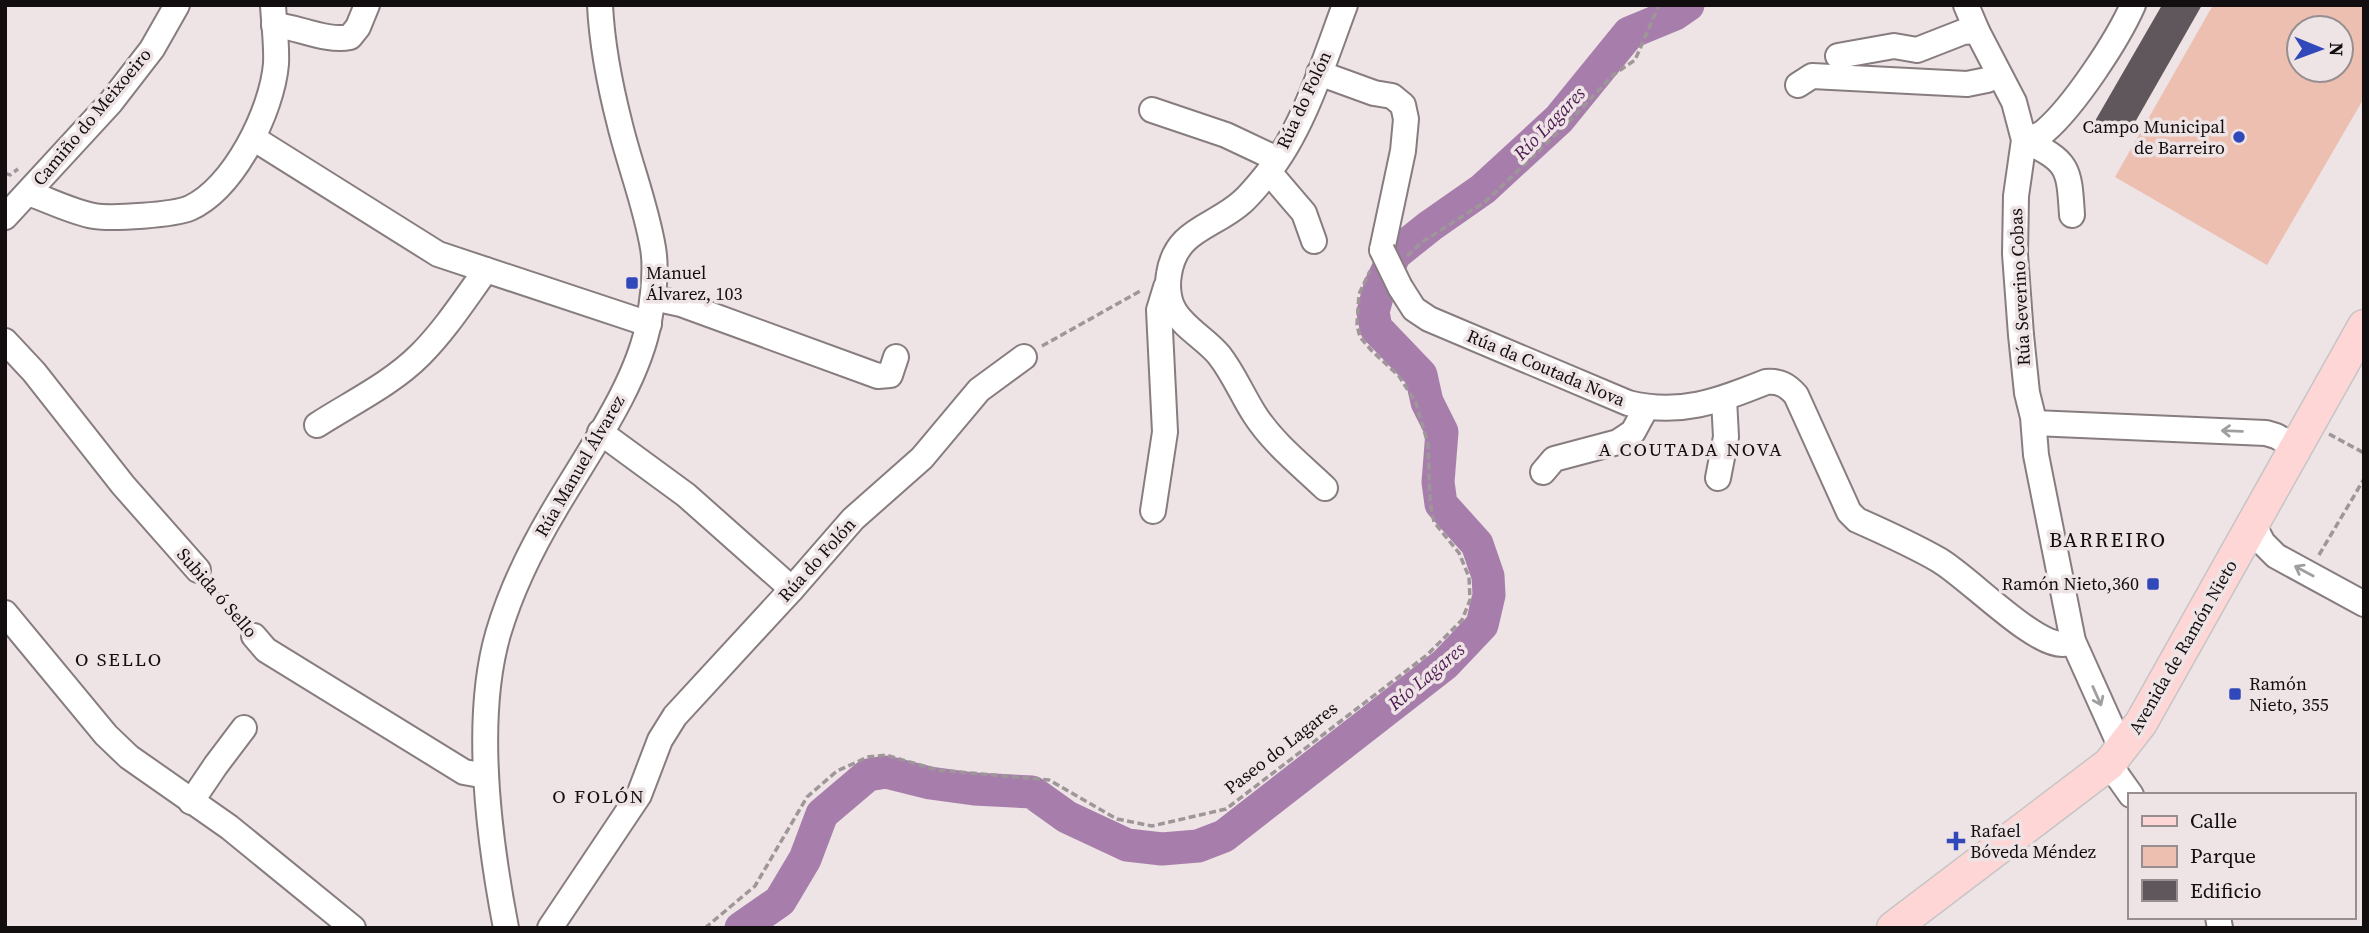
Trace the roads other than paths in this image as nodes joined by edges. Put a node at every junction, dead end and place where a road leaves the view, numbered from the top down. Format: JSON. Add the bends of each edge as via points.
{"nodes":[{"id":1,"x":177,"y":5,"type":"edge"},
{"id":2,"x":367,"y":5,"type":"edge"},
{"id":3,"x":600,"y":5,"type":"edge"},
{"id":4,"x":1345,"y":5,"type":"edge"},
{"id":5,"x":1966,"y":5,"type":"edge"},
{"id":6,"x":2133,"y":5,"type":"edge"},
{"id":7,"x":273,"y":15,"type":"edge"},
{"id":8,"x":1977,"y":31,"type":"junction"},
{"id":9,"x":1838,"y":56,"type":"dead end"},
{"id":10,"x":1320,"y":74,"type":"junction"},
{"id":11,"x":1999,"y":74,"type":"junction"},
{"id":12,"x":1798,"y":85,"type":"dead end"},
{"id":13,"x":1152,"y":110,"type":"dead end"},
{"id":14,"x":253,"y":138,"type":"junction"},
{"id":15,"x":2024,"y":140,"type":"junction"},
{"id":16,"x":1273,"y":165,"type":"junction"},
{"id":17,"x":28,"y":193,"type":"junction"},
{"id":18,"x":2072,"y":215,"type":"dead end"},
{"id":19,"x":5,"y":217,"type":"edge"},
{"id":20,"x":1314,"y":241,"type":"dead end"},
{"id":21,"x":486,"y":270,"type":"junction"},
{"id":22,"x":1169,"y":276,"type":"junction"},
{"id":23,"x":653,"y":298,"type":"junction"},
{"id":24,"x":649,"y":324,"type":"junction"},
{"id":25,"x":5,"y":341,"type":"edge"},
{"id":26,"x":2360,"y":341,"type":"edge"},
{"id":27,"x":896,"y":357,"type":"dead end"},
{"id":28,"x":1024,"y":357,"type":"road end"},
{"id":29,"x":1724,"y":398,"type":"junction"},
{"id":30,"x":1646,"y":408,"type":"junction"},
{"id":31,"x":2034,"y":423,"type":"junction"},
{"id":32,"x":317,"y":425,"type":"dead end"},
{"id":33,"x":600,"y":432,"type":"junction"},
{"id":34,"x":2296,"y":447,"type":"junction"},
{"id":35,"x":1543,"y":472,"type":"dead end"},
{"id":36,"x":1718,"y":478,"type":"dead end"},
{"id":37,"x":1325,"y":488,"type":"dead end"},
{"id":38,"x":1153,"y":511,"type":"dead end"},
{"id":39,"x":2253,"y":524,"type":"junction"},
{"id":40,"x":198,"y":570,"type":"road end"},
{"id":41,"x":792,"y":589,"type":"junction"},
{"id":42,"x":2364,"y":604,"type":"edge"},
{"id":43,"x":5,"y":613,"type":"edge"},
{"id":44,"x":254,"y":636,"type":"road end"},
{"id":45,"x":2073,"y":642,"type":"junction"},
{"id":46,"x":244,"y":728,"type":"dead end"},
{"id":47,"x":2115,"y":757,"type":"junction"},
{"id":48,"x":486,"y":776,"type":"junction"},
{"id":49,"x":2130,"y":793,"type":"edge"},
{"id":50,"x":191,"y":802,"type":"junction"},
{"id":51,"x":353,"y":928,"type":"edge"},
{"id":52,"x":506,"y":928,"type":"edge"},
{"id":53,"x":550,"y":928,"type":"edge"},
{"id":54,"x":1893,"y":928,"type":"edge"}],
"edges":[{"from":1,"to":17,"type":"street","name":"Camiño do Meixoeiro","via":[[152,49],[111,102]]},
{"from":2,"to":7,"type":"street","via":[[350,37],[339,40],[292,27]]},
{"from":3,"to":23,"type":"street","name":"Rúa Manuel Álvarez","via":[[608,71],[653,250]]},
{"from":4,"to":10,"type":"street","name":"Rúa do Folón"},
{"from":5,"to":8,"type":"street","name":"Rúa Severino Cobas"},
{"from":6,"to":15,"type":"street","via":[[2074,100],[2044,132]]},
{"from":7,"to":14,"type":"street","name":"Camiño do Meixoeiro","via":[[276,64],[267,105]]},
{"from":8,"to":9,"type":"street","via":[[1917,50],[1894,46]]},
{"from":8,"to":11,"type":"street","name":"Rúa Severino Cobas"},
{"from":10,"to":16,"type":"street","name":"Rúa do Folón"},
{"from":10,"to":30,"type":"street","name":"Rúa da Coutada Nova","bridge":true,"via":[[1392,96],[1403,105],[1403,151],[1385,260],[1414,309]]},
{"from":11,"to":12,"type":"street","via":[[1967,84],[1812,76]]},
{"from":11,"to":15,"type":"street","name":"Rúa Severino Cobas","via":[[2014,102]]},
{"from":13,"to":16,"type":"street","via":[[1226,135]]},
{"from":14,"to":17,"type":"street","name":"Camiño do Meixoeiro","via":[[209,194],[191,207],[167,214],[94,216]]},
{"from":14,"to":21,"type":"street","via":[[438,254]]},
{"from":15,"to":18,"type":"street","via":[[2065,166]]},
{"from":15,"to":31,"type":"street","name":"Rúa Severino Cobas","via":[[2016,196],[2015,254],[2027,393]]},
{"from":16,"to":20,"type":"street","via":[[1304,213]]},
{"from":16,"to":22,"type":"street","name":"Rúa do Folón","via":[[1241,203],[1180,244]]},
{"from":17,"to":19,"type":"street","name":"Camiño do Meixoeiro"},
{"from":21,"to":24,"type":"street"},
{"from":21,"to":32,"type":"street","via":[[418,357]]},
{"from":22,"to":37,"type":"street","name":"Rúa do Folón","via":[[1173,310],[1220,356],[1270,435]]},
{"from":22,"to":38,"type":"street","name":"Rúa do Folón","via":[[1159,310],[1165,432]]},
{"from":23,"to":24,"type":"street","name":"Rúa Manuel Álvarez"},
{"from":23,"to":27,"type":"street","via":[[681,304],[878,376],[890,374]]},
{"from":24,"to":33,"type":"street","name":"Rúa Manuel Álvarez","via":[[641,355]]},
{"from":25,"to":40,"type":"street","name":"Subida ó Sello"},
{"from":26,"to":34,"type":"main road","name":"Avenida de Ramón Nieto"},
{"from":28,"to":41,"type":"street","name":"Rúa do Folón","via":[[979,390],[922,458],[853,519]]},
{"from":29,"to":30,"type":"street","name":"Rúa da Coutada Nova","via":[[1692,407]]},
{"from":29,"to":36,"type":"street","via":[[1726,437]]},
{"from":29,"to":45,"type":"street","name":"Rúa da Coutada Nova","via":[[1766,382],[1787,385],[1857,520],[1938,560],[2038,635],[2061,645]]},
{"from":30,"to":35,"type":"street","via":[[1633,432],[1618,442],[1554,459]]},
{"from":34,"to":31,"type":"street","one_way":true,"via":[[2266,433]]},
{"from":31,"to":45,"type":"street","name":"Rúa Severino Cobas"},
{"from":33,"to":41,"type":"street","via":[[686,495]]},
{"from":33,"to":48,"type":"street","name":"Rúa Manuel Álvarez","via":[[518,578],[498,636],[487,696]]},
{"from":34,"to":39,"type":"main road","name":"Avenida de Ramón Nieto"},
{"from":42,"to":39,"type":"street","one_way":true,"via":[[2276,556],[2263,544]]},
{"from":39,"to":47,"type":"main road","name":"Avenida de Ramón Nieto","via":[[2141,723]]},
{"from":41,"to":53,"type":"street","name":"Rúa do Folón","via":[[675,716],[660,740],[639,795]]},
{"from":43,"to":50,"type":"street","via":[[106,736]]},
{"from":44,"to":48,"type":"street","name":"Subida ó Sello","via":[[266,649],[464,772]]},
{"from":45,"to":47,"type":"street","name":"Rúa Severino Cobas","one_way":true},
{"from":46,"to":50,"type":"street"},
{"from":47,"to":49,"type":"street","name":"Rúa Severino Cobas"},
{"from":47,"to":54,"type":"main road","name":"Avenida de Ramón Nieto"},
{"from":48,"to":52,"type":"street","name":"Rúa Manuel Álvarez"},
{"from":50,"to":51,"type":"street","via":[[229,827]]}]}
